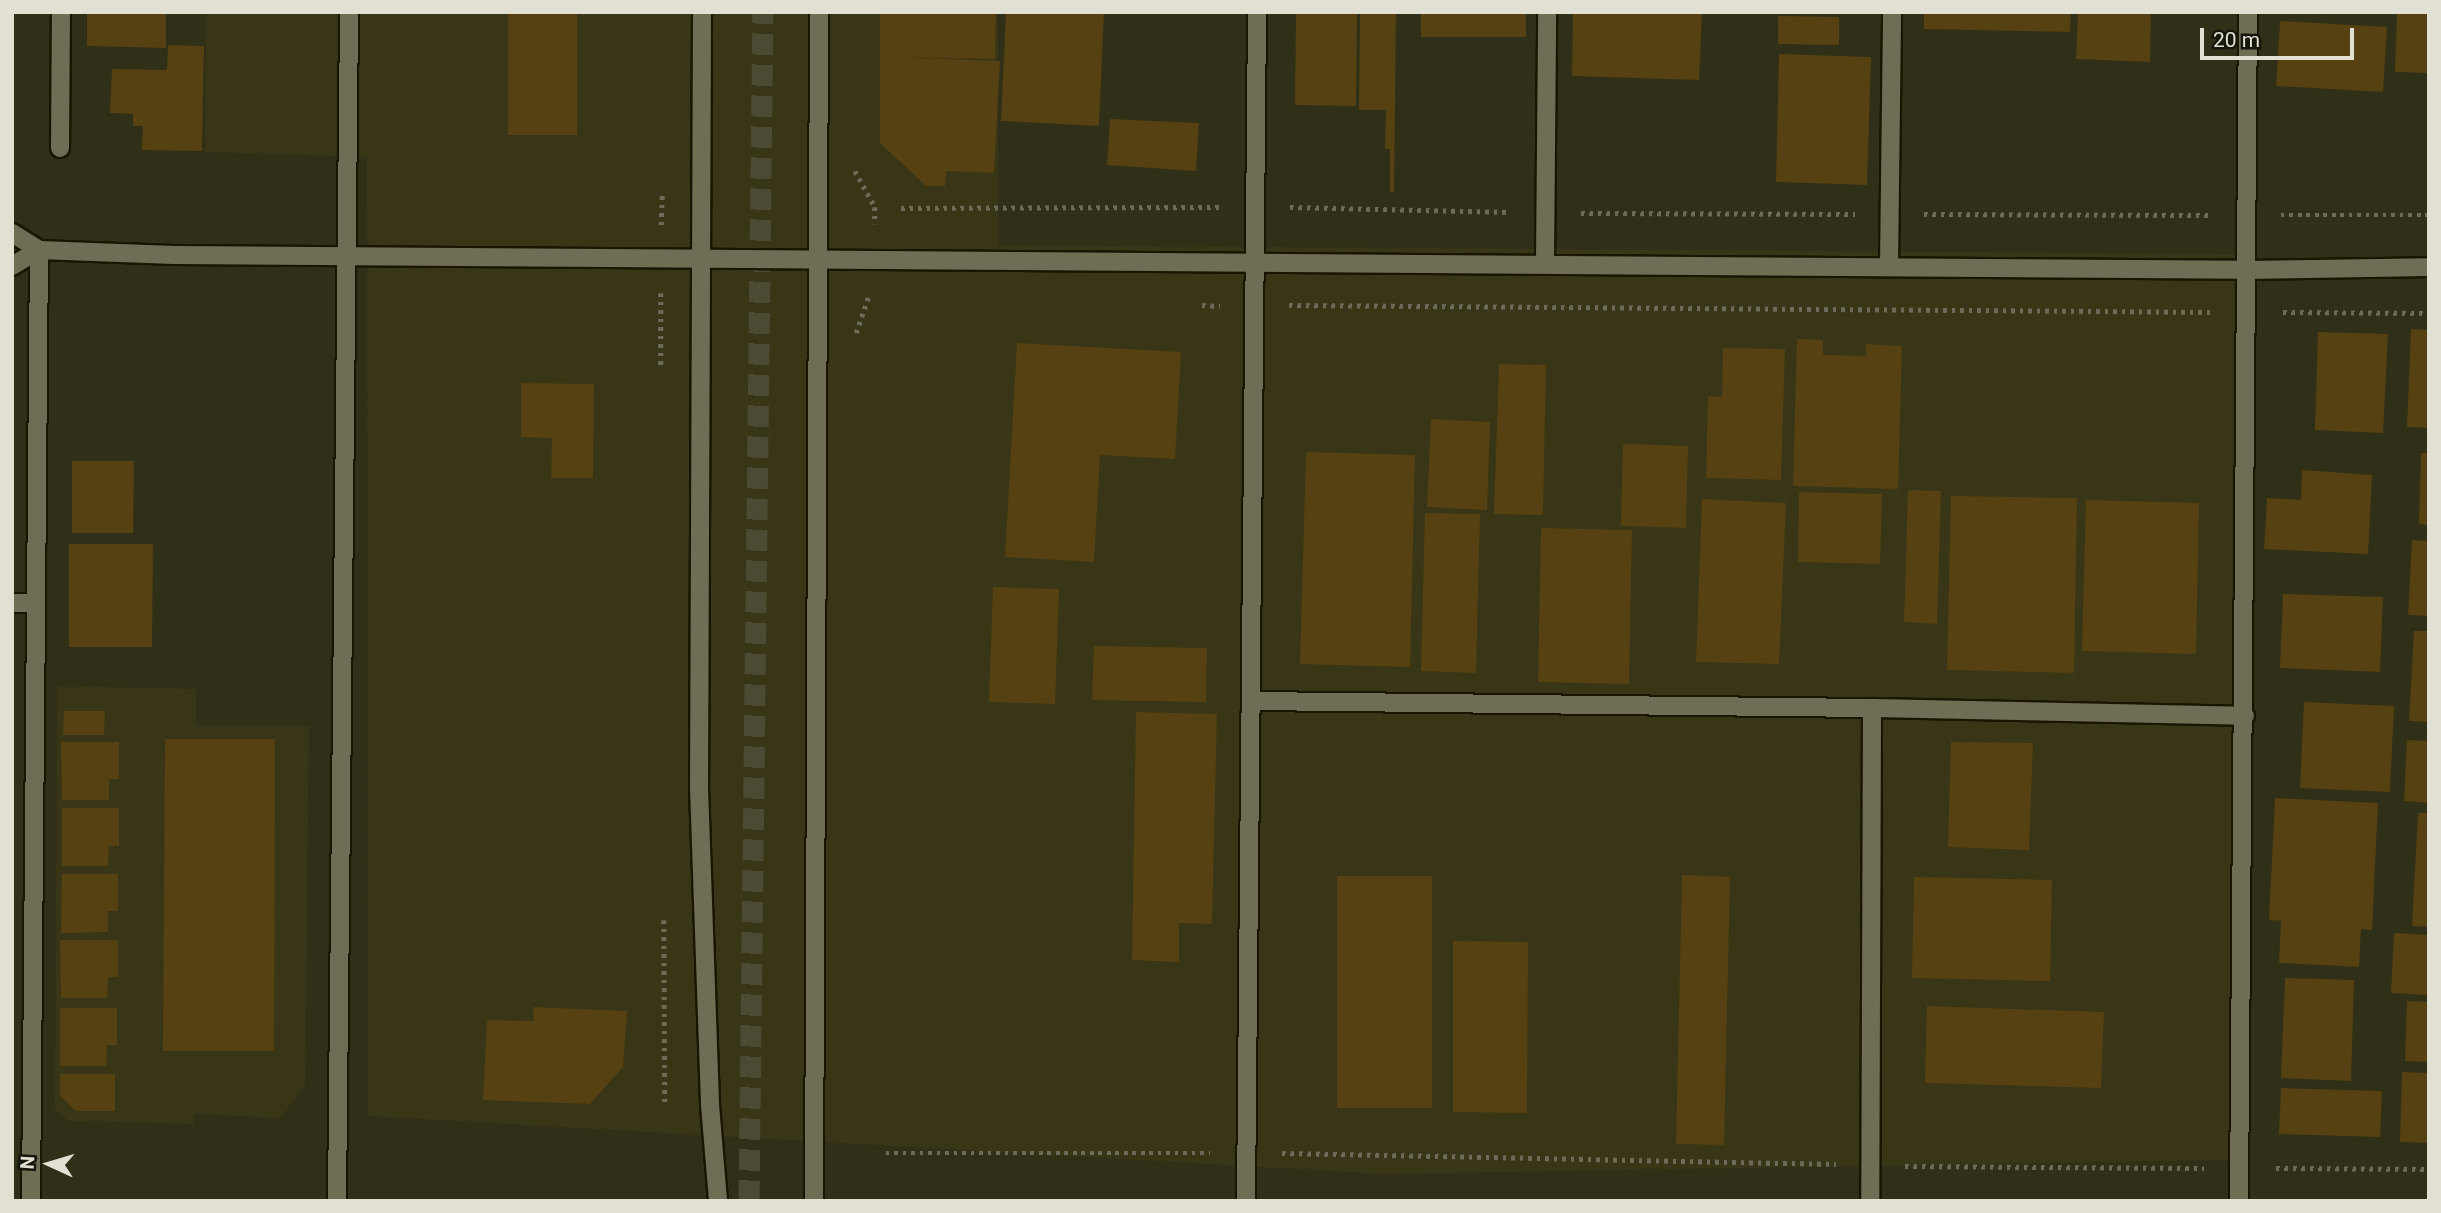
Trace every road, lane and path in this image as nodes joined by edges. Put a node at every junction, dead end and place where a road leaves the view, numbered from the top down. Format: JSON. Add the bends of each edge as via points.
{"nodes":[{"id":1,"x":61,"y":12,"type":"edge"},
{"id":2,"x":349,"y":12,"type":"edge"},
{"id":3,"x":702,"y":12,"type":"edge"},
{"id":4,"x":819,"y":12,"type":"edge"},
{"id":5,"x":1257,"y":12,"type":"edge"},
{"id":6,"x":1546,"y":12,"type":"edge"},
{"id":7,"x":1892,"y":12,"type":"edge"},
{"id":8,"x":2248,"y":12,"type":"edge"},
{"id":9,"x":60,"y":148,"type":"dead end"},
{"id":10,"x":1253,"y":207,"type":"junction"},
{"id":11,"x":901,"y":208,"type":"dead end"},
{"id":12,"x":1545,"y":212,"type":"junction"},
{"id":13,"x":1890,"y":214,"type":"junction"},
{"id":14,"x":2246,"y":215,"type":"junction"},
{"id":15,"x":2429,"y":215,"type":"edge"},
{"id":16,"x":12,"y":233,"type":"edge"},
{"id":17,"x":39,"y":250,"type":"junction"},
{"id":18,"x":701,"y":256,"type":"junction"},
{"id":19,"x":346,"y":257,"type":"junction"},
{"id":20,"x":816,"y":258,"type":"junction"},
{"id":21,"x":1253,"y":260,"type":"junction"},
{"id":22,"x":1545,"y":262,"type":"junction"},
{"id":23,"x":1889,"y":265,"type":"junction"},
{"id":24,"x":12,"y":266,"type":"edge"},
{"id":25,"x":2429,"y":267,"type":"edge"},
{"id":26,"x":2246,"y":270,"type":"junction"},
{"id":27,"x":1202,"y":305,"type":"dead end"},
{"id":28,"x":1252,"y":306,"type":"junction"},
{"id":29,"x":2246,"y":312,"type":"junction"},
{"id":30,"x":2429,"y":313,"type":"edge"},
{"id":31,"x":12,"y":603,"type":"edge"},
{"id":32,"x":35,"y":603,"type":"junction"},
{"id":33,"x":1252,"y":701,"type":"junction"},
{"id":34,"x":1872,"y":708,"type":"junction"},
{"id":35,"x":2245,"y":716,"type":"junction"},
{"id":36,"x":886,"y":1153,"type":"dead end"},
{"id":37,"x":1246,"y":1153,"type":"junction"},
{"id":38,"x":1869,"y":1166,"type":"junction"},
{"id":39,"x":2240,"y":1168,"type":"junction"},
{"id":40,"x":2429,"y":1169,"type":"edge"},
{"id":41,"x":31,"y":1201,"type":"edge"},
{"id":42,"x":337,"y":1201,"type":"edge"},
{"id":43,"x":718,"y":1201,"type":"edge"},
{"id":44,"x":814,"y":1201,"type":"edge"},
{"id":45,"x":1246,"y":1201,"type":"edge"},
{"id":46,"x":1870,"y":1201,"type":"edge"},
{"id":47,"x":2239,"y":1201,"type":"edge"}],
"edges":[{"from":1,"to":9,"type":"street"},
{"from":2,"to":19,"type":"street"},
{"from":3,"to":18,"type":"street"},
{"from":4,"to":20,"type":"street"},
{"from":5,"to":10,"type":"street"},
{"from":6,"to":12,"type":"street"},
{"from":7,"to":13,"type":"street"},
{"from":8,"to":14,"type":"street"},
{"from":10,"to":11,"type":"path"},
{"from":10,"to":12,"type":"path"},
{"from":10,"to":21,"type":"street"},
{"from":12,"to":13,"type":"path"},
{"from":12,"to":22,"type":"street"},
{"from":13,"to":14,"type":"path"},
{"from":13,"to":23,"type":"street"},
{"from":14,"to":15,"type":"path"},
{"from":14,"to":26,"type":"street"},
{"from":16,"to":17,"type":"street"},
{"from":17,"to":19,"type":"street"},
{"from":17,"to":24,"type":"street"},
{"from":17,"to":32,"type":"street"},
{"from":18,"to":19,"type":"street"},
{"from":18,"to":20,"type":"street"},
{"from":18,"to":43,"type":"street","via":[[699,788],[710,1105]]},
{"from":19,"to":42,"type":"street"},
{"from":20,"to":21,"type":"street"},
{"from":20,"to":44,"type":"street"},
{"from":21,"to":22,"type":"street"},
{"from":21,"to":28,"type":"street"},
{"from":22,"to":23,"type":"street"},
{"from":23,"to":26,"type":"street"},
{"from":25,"to":26,"type":"street"},
{"from":26,"to":29,"type":"street"},
{"from":27,"to":28,"type":"path"},
{"from":28,"to":29,"type":"path"},
{"from":28,"to":33,"type":"street"},
{"from":29,"to":30,"type":"path"},
{"from":29,"to":35,"type":"street"},
{"from":31,"to":32,"type":"street"},
{"from":32,"to":41,"type":"street"},
{"from":33,"to":34,"type":"street"},
{"from":33,"to":37,"type":"street"},
{"from":34,"to":35,"type":"street"},
{"from":34,"to":38,"type":"street"},
{"from":35,"to":39,"type":"street"},
{"from":36,"to":37,"type":"path"},
{"from":37,"to":38,"type":"path"},
{"from":37,"to":45,"type":"street"},
{"from":38,"to":39,"type":"path"},
{"from":38,"to":46,"type":"street"},
{"from":39,"to":40,"type":"path"},
{"from":39,"to":47,"type":"street"}]}
